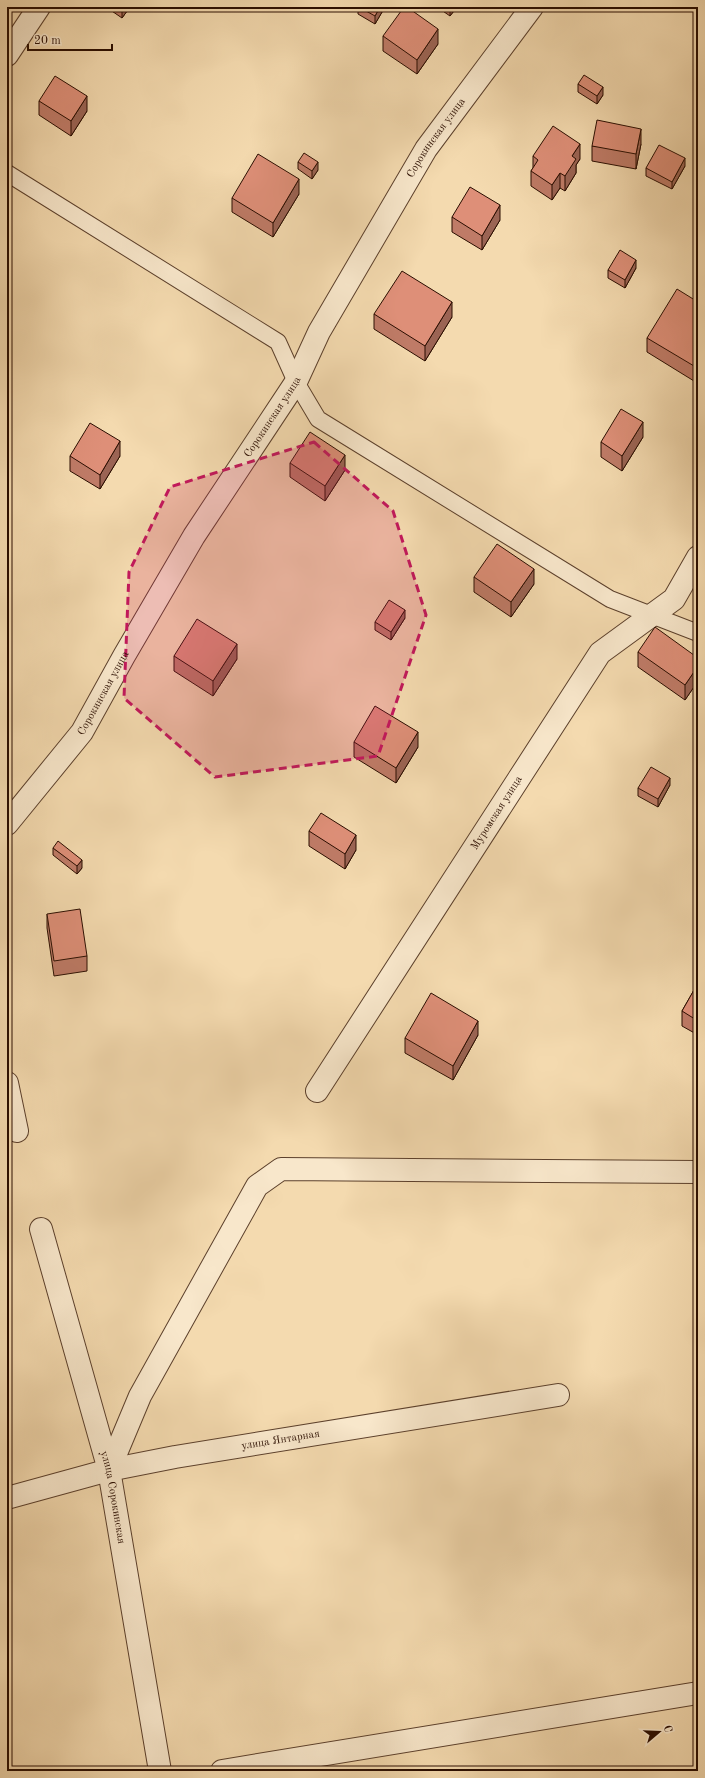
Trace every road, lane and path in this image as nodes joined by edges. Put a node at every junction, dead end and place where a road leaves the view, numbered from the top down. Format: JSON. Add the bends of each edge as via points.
{"nodes":[{"id":1,"x":39,"y":7,"type":"edge"},
{"id":2,"x":532,"y":7,"type":"edge"},
{"id":3,"x":7,"y":55,"type":"edge"},
{"id":4,"x":7,"y":173,"type":"edge"},
{"id":5,"x":296,"y":382,"type":"junction"},
{"id":6,"x":698,"y":557,"type":"edge"},
{"id":7,"x":653,"y":615,"type":"junction"},
{"id":8,"x":698,"y":633,"type":"edge"},
{"id":9,"x":7,"y":824,"type":"edge"},
{"id":10,"x":7,"y":1083,"type":"edge"},
{"id":11,"x":317,"y":1091,"type":"dead end"},
{"id":12,"x":17,"y":1131,"type":"dead end"},
{"id":13,"x":698,"y":1172,"type":"edge"},
{"id":14,"x":41,"y":1229,"type":"dead end"},
{"id":15,"x":558,"y":1395,"type":"dead end"},
{"id":16,"x":109,"y":1470,"type":"junction"},
{"id":17,"x":7,"y":1498,"type":"edge"},
{"id":18,"x":698,"y":1693,"type":"edge"},
{"id":19,"x":160,"y":1771,"type":"edge"},
{"id":20,"x":222,"y":1771,"type":"edge"}],
"edges":[{"from":1,"to":3,"type":"street"},
{"from":2,"to":5,"type":"street","name":"Сорокинская улица","via":[[426,149],[319,332]]},
{"from":4,"to":5,"type":"lane","via":[[278,342]]},
{"from":5,"to":7,"type":"lane","via":[[318,419],[610,598]]},
{"from":5,"to":9,"type":"street","name":"Сорокинская улица","via":[[194,536],[82,732]]},
{"from":6,"to":7,"type":"street","name":"Муромская улица","via":[[674,599]]},
{"from":7,"to":8,"type":"lane"},
{"from":7,"to":11,"type":"street","name":"Муромская улица","via":[[600,653]]},
{"from":10,"to":12,"type":"street"},
{"from":13,"to":16,"type":"street","via":[[281,1169],[257,1186],[140,1396]]},
{"from":14,"to":16,"type":"street","name":"улица Сорокинская"},
{"from":15,"to":16,"type":"street","name":"улица Янтарная"},
{"from":16,"to":17,"type":"street","name":"улица Янтарная"},
{"from":16,"to":19,"type":"street","name":"улица Сорокинская"},
{"from":18,"to":20,"type":"street"}]}
